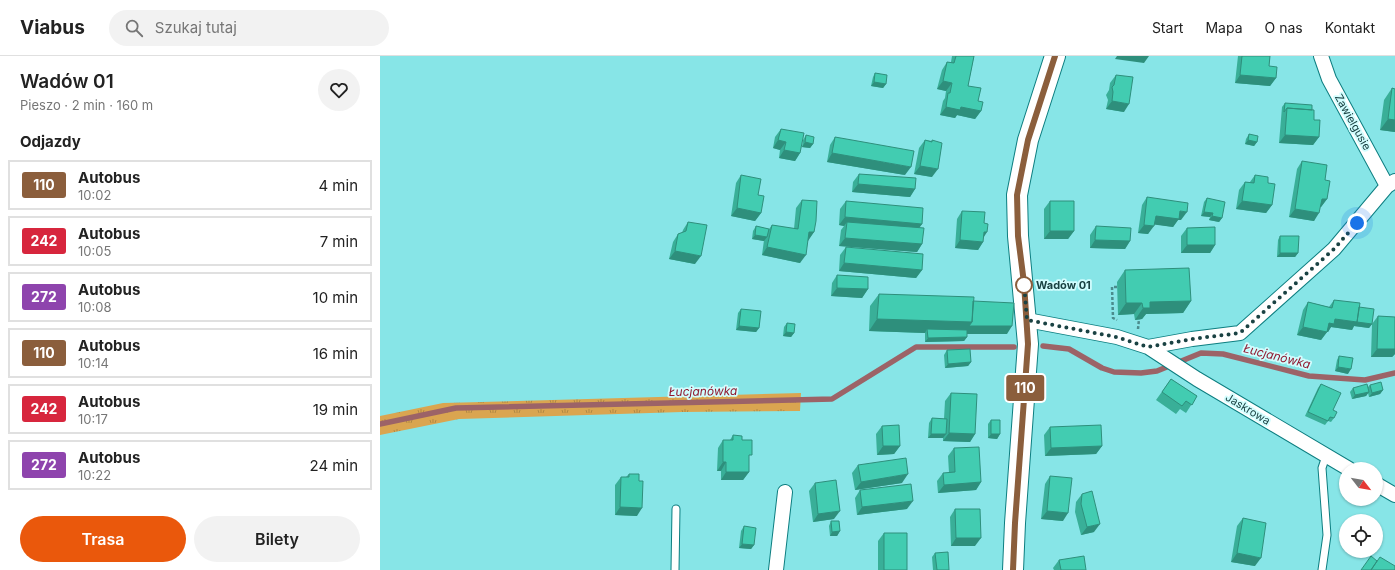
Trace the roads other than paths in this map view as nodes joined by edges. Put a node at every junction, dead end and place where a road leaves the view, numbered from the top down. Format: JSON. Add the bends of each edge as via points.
{"nodes":[{"id":1,"x":1055,"y":56,"type":"edge"},
{"id":2,"x":1321,"y":56,"type":"edge"},
{"id":3,"x":1391,"y":184,"type":"edge"},
{"id":4,"x":1027,"y":320,"type":"junction"},
{"id":5,"x":1148,"y":347,"type":"junction"},
{"id":6,"x":1326,"y":456,"type":"junction"},
{"id":7,"x":1339,"y":463,"type":"edge"},
{"id":8,"x":1383,"y":488,"type":"edge"},
{"id":9,"x":785,"y":492,"type":"dead end"},
{"id":10,"x":1395,"y":495,"type":"edge"},
{"id":11,"x":676,"y":509,"type":"dead end"},
{"id":12,"x":675,"y":570,"type":"edge"},
{"id":13,"x":776,"y":570,"type":"edge"},
{"id":14,"x":1013,"y":570,"type":"edge"},
{"id":15,"x":1322,"y":570,"type":"edge"}],
"edges":[{"from":1,"to":4,"type":"street","via":[[1028,140],[1017,195],[1018,236]]},
{"from":2,"to":3,"type":"street","name":"Zawielgusie","via":[[1329,79]]},
{"from":3,"to":5,"type":"street","via":[[1334,249],[1240,333]]},
{"from":4,"to":5,"type":"street","via":[[1116,337]]},
{"from":4,"to":14,"type":"street","via":[[1027,366]]},
{"from":5,"to":6,"type":"street","name":"Jaskrowa","via":[[1181,370]]},
{"from":6,"to":7,"type":"street","name":"Jaskrowa"},
{"from":6,"to":15,"type":"lane","via":[[1322,468],[1327,535]]},
{"from":8,"to":10,"type":"street"},
{"from":9,"to":13,"type":"street"},
{"from":11,"to":12,"type":"lane"}]}
